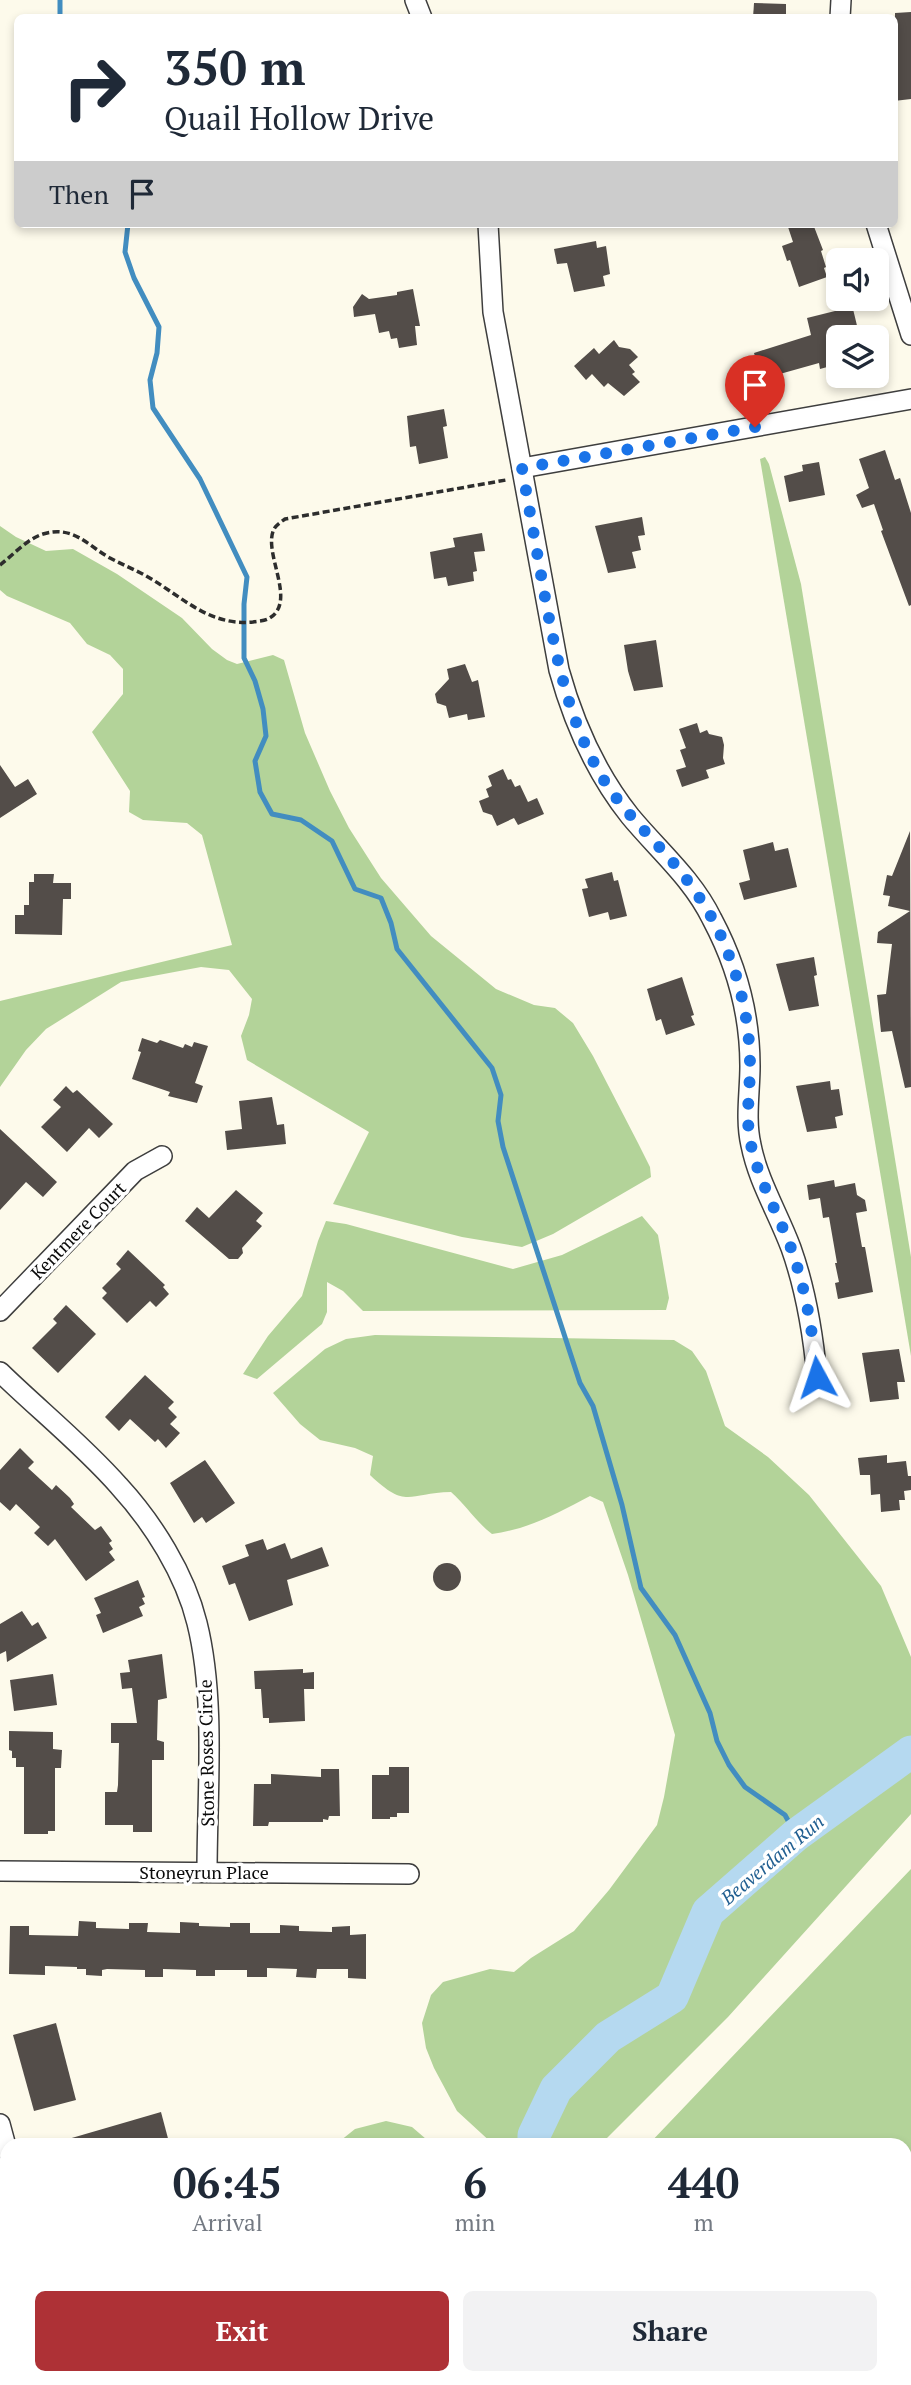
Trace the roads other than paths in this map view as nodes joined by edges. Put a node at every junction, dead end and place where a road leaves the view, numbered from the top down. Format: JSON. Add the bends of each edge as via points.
{"nodes":[{"id":1,"x":488,"y":228,"type":"edge"},
{"id":2,"x":877,"y":228,"type":"edge"},
{"id":3,"x":911,"y":335,"type":"edge"},
{"id":4,"x":911,"y":400,"type":"edge"},
{"id":5,"x":522,"y":468,"type":"junction"},
{"id":6,"x":162,"y":1156,"type":"dead end"},
{"id":7,"x":0,"y":1311,"type":"edge"},
{"id":8,"x":0,"y":1372,"type":"edge"},
{"id":9,"x":817,"y":1377,"type":"dead end"},
{"id":10,"x":0,"y":1871,"type":"edge"},
{"id":11,"x":206,"y":1871,"type":"junction"},
{"id":12,"x":409,"y":1874,"type":"dead end"}],
"edges":[{"from":1,"to":5,"type":"street","via":[[493,312]]},
{"from":2,"to":3,"type":"street"},
{"from":4,"to":5,"type":"street"},
{"from":5,"to":9,"type":"street","via":[[559,670],[578,730],[606,784],[690,884],[711,916],[732,964],[748,1030],[750,1142],[804,1289]]},
{"from":6,"to":7,"type":"street","name":"Kentmere Court","via":[[135,1171]]},
{"from":8,"to":11,"type":"street","name":"Stone Roses Circle","via":[[119,1485],[154,1532],[184,1587],[197,1621],[208,1694]]},
{"from":10,"to":11,"type":"street","name":"Stoneyrun Place"},
{"from":11,"to":12,"type":"street","name":"Stoneyrun Place"}]}
